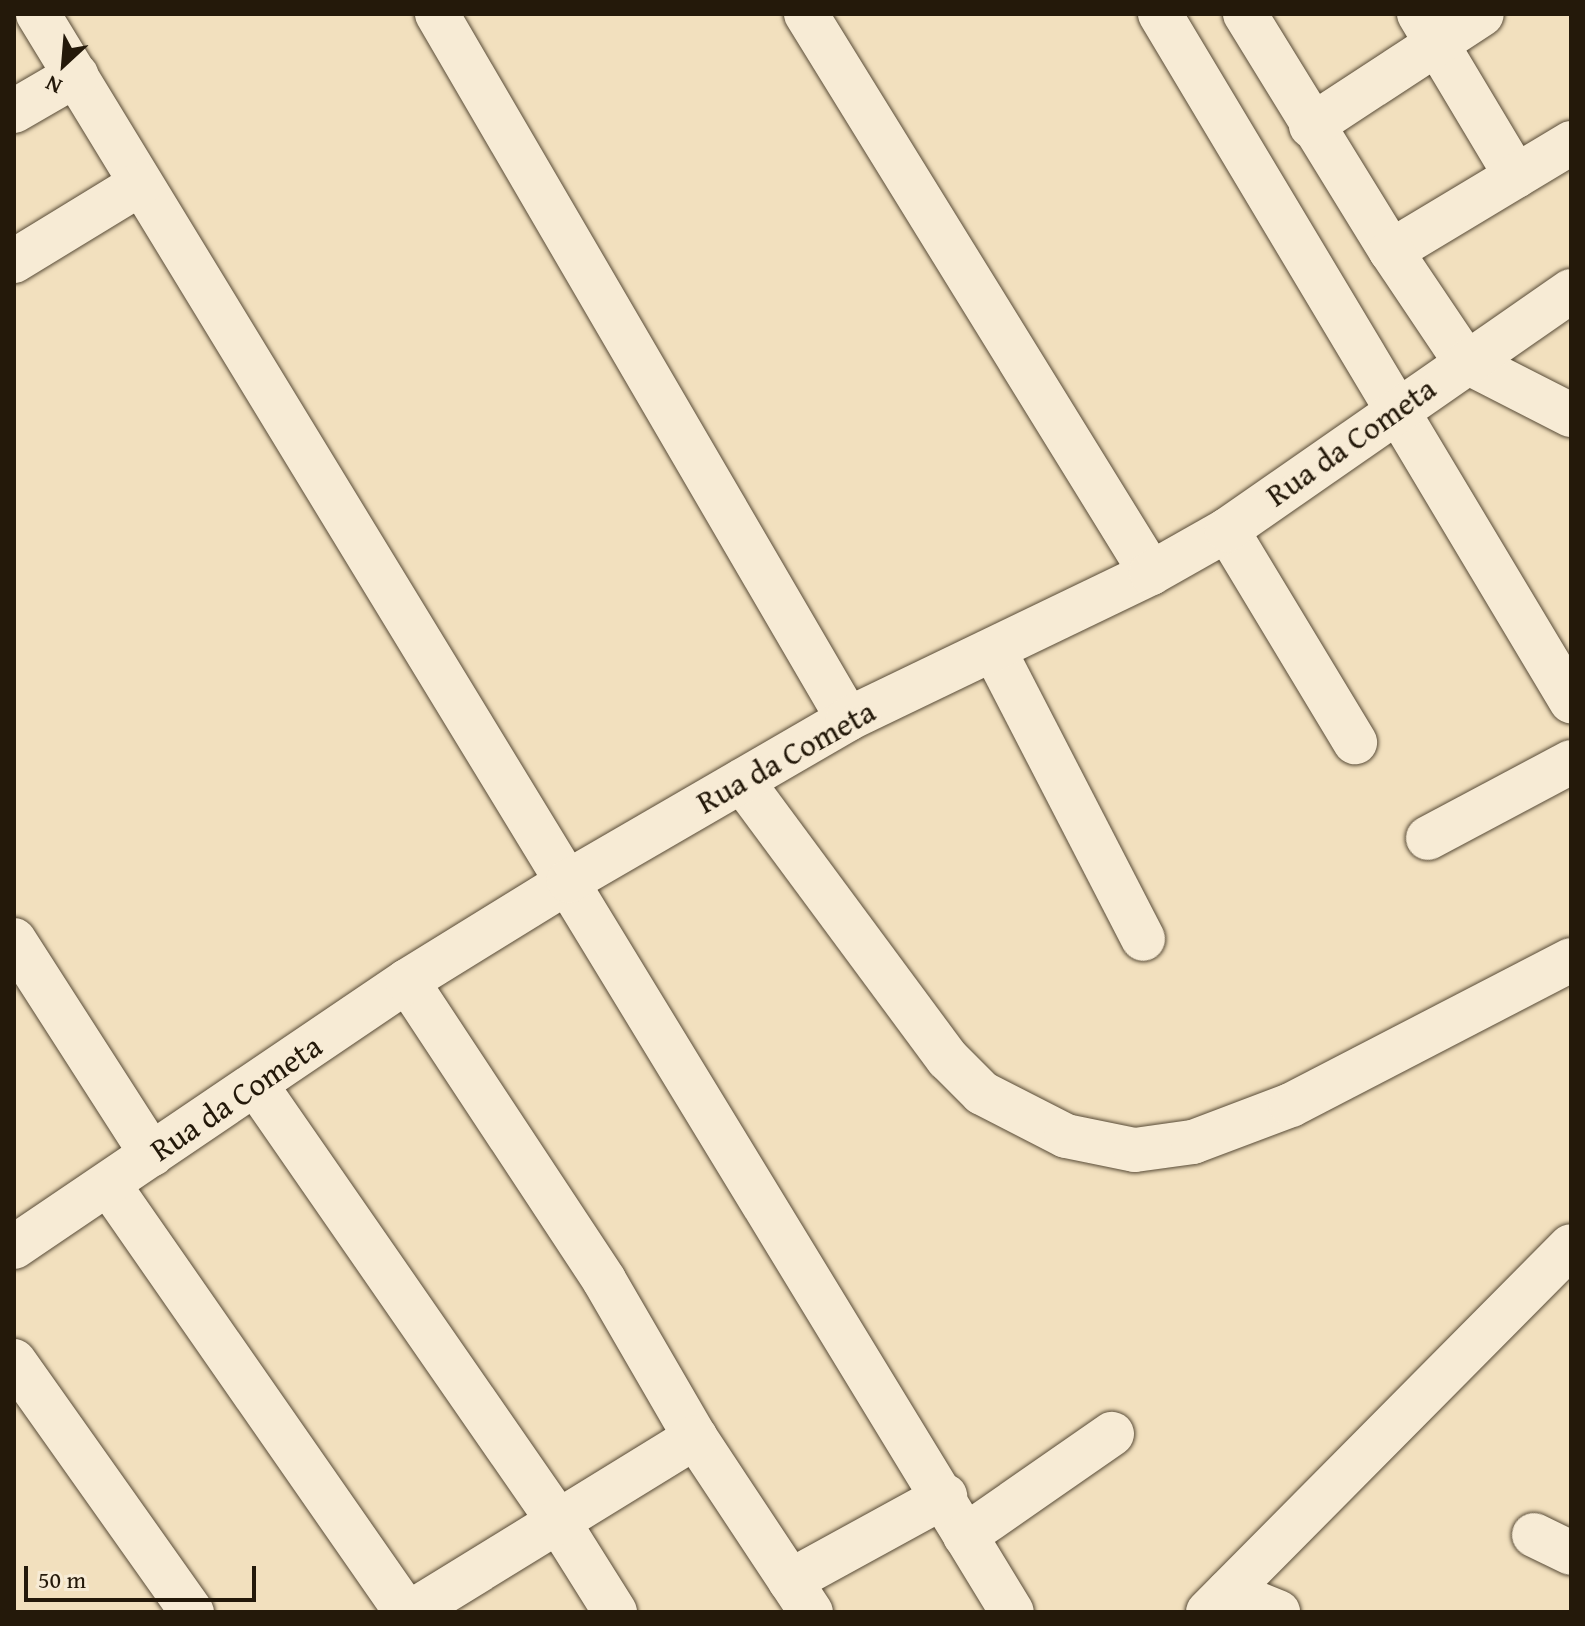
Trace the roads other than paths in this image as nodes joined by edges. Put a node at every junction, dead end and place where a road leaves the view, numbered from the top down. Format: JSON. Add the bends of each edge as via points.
{"nodes":[{"id":1,"x":38,"y":14,"type":"edge"},
{"id":2,"x":437,"y":14,"type":"edge"},
{"id":3,"x":806,"y":14,"type":"edge"},
{"id":4,"x":1160,"y":14,"type":"edge"},
{"id":5,"x":1245,"y":14,"type":"edge"},
{"id":6,"x":1482,"y":14,"type":"edge"},
{"id":7,"x":1429,"y":28,"type":"edge"},
{"id":8,"x":76,"y":75,"type":"junction"},
{"id":9,"x":14,"y":111,"type":"edge"},
{"id":10,"x":1311,"y":126,"type":"junction"},
{"id":11,"x":1571,"y":143,"type":"edge"},
{"id":12,"x":1516,"y":176,"type":"junction"},
{"id":13,"x":140,"y":184,"type":"junction"},
{"id":14,"x":1391,"y":251,"type":"junction"},
{"id":15,"x":14,"y":261,"type":"edge"},
{"id":16,"x":1571,"y":291,"type":"edge"},
{"id":17,"x":1465,"y":361,"type":"junction"},
{"id":18,"x":1400,"y":408,"type":"junction"},
{"id":19,"x":1571,"y":415,"type":"edge"},
{"id":20,"x":1227,"y":530,"type":"junction"},
{"id":21,"x":1151,"y":573,"type":"junction"},
{"id":22,"x":994,"y":650,"type":"junction"},
{"id":23,"x":1571,"y":701,"type":"edge"},
{"id":24,"x":848,"y":719,"type":"junction"},
{"id":25,"x":1355,"y":742,"type":"dead end"},
{"id":26,"x":1571,"y":762,"type":"edge"},
{"id":27,"x":742,"y":781,"type":"junction"},
{"id":28,"x":1428,"y":838,"type":"dead end"},
{"id":29,"x":569,"y":881,"type":"junction"},
{"id":30,"x":1143,"y":939,"type":"dead end"},
{"id":31,"x":14,"y":940,"type":"edge"},
{"id":32,"x":1571,"y":960,"type":"edge"},
{"id":33,"x":407,"y":981,"type":"junction"},
{"id":34,"x":256,"y":1085,"type":"junction"},
{"id":35,"x":152,"y":1155,"type":"junction"},
{"id":36,"x":109,"y":1185,"type":"junction"},
{"id":37,"x":18,"y":1236,"type":"edge"},
{"id":38,"x":1571,"y":1246,"type":"edge"},
{"id":39,"x":14,"y":1361,"type":"edge"},
{"id":40,"x":1112,"y":1434,"type":"dead end"},
{"id":41,"x":695,"y":1437,"type":"junction"},
{"id":42,"x":945,"y":1496,"type":"junction"},
{"id":43,"x":556,"y":1518,"type":"junction"},
{"id":44,"x":965,"y":1536,"type":"junction"},
{"id":45,"x":801,"y":1597,"type":"edge"},
{"id":46,"x":1218,"y":1602,"type":"edge"},
{"id":47,"x":192,"y":1612,"type":"edge"},
{"id":48,"x":408,"y":1612,"type":"edge"},
{"id":49,"x":615,"y":1612,"type":"edge"},
{"id":50,"x":1012,"y":1612,"type":"edge"},
{"id":51,"x":1278,"y":1612,"type":"edge"}],
"edges":[{"from":1,"to":8,"type":"street"},
{"from":2,"to":24,"type":"street"},
{"from":3,"to":21,"type":"street"},
{"from":4,"to":18,"type":"street"},
{"from":5,"to":10,"type":"street"},
{"from":6,"to":7,"type":"street"},
{"from":7,"to":10,"type":"street"},
{"from":7,"to":12,"type":"street"},
{"from":8,"to":9,"type":"street"},
{"from":8,"to":13,"type":"street"},
{"from":10,"to":14,"type":"street"},
{"from":11,"to":12,"type":"street"},
{"from":12,"to":14,"type":"street"},
{"from":13,"to":15,"type":"street"},
{"from":13,"to":29,"type":"street"},
{"from":14,"to":17,"type":"street"},
{"from":16,"to":17,"type":"street","name":"Rua da Cometa"},
{"from":17,"to":18,"type":"street","name":"Rua da Cometa"},
{"from":17,"to":19,"type":"street"},
{"from":18,"to":20,"type":"street","name":"Rua da Cometa"},
{"from":18,"to":23,"type":"street"},
{"from":20,"to":21,"type":"street","name":"Rua da Cometa"},
{"from":20,"to":25,"type":"street"},
{"from":21,"to":22,"type":"street","name":"Rua da Cometa"},
{"from":22,"to":24,"type":"street","name":"Rua da Cometa"},
{"from":22,"to":30,"type":"street"},
{"from":24,"to":27,"type":"street","name":"Rua da Cometa"},
{"from":26,"to":28,"type":"street"},
{"from":27,"to":29,"type":"street","name":"Rua da Cometa"},
{"from":27,"to":32,"type":"street","via":[[948,1059],[982,1093],[1066,1136],[1135,1150],[1193,1142],[1291,1105]]},
{"from":29,"to":33,"type":"street","name":"Rua da Cometa"},
{"from":29,"to":42,"type":"street"},
{"from":31,"to":35,"type":"street"},
{"from":33,"to":34,"type":"street","name":"Rua da Cometa"},
{"from":33,"to":41,"type":"street","via":[[604,1280]]},
{"from":34,"to":35,"type":"street","name":"Rua da Cometa"},
{"from":34,"to":43,"type":"street"},
{"from":35,"to":36,"type":"street","name":"Rua da Cometa"},
{"from":36,"to":37,"type":"street","name":"Rua da Cometa"},
{"from":36,"to":48,"type":"street"},
{"from":38,"to":46,"type":"street"},
{"from":39,"to":47,"type":"street"},
{"from":40,"to":44,"type":"street"},
{"from":41,"to":43,"type":"street"},
{"from":41,"to":45,"type":"street"},
{"from":42,"to":44,"type":"street"},
{"from":42,"to":45,"type":"street"},
{"from":43,"to":48,"type":"street"},
{"from":43,"to":49,"type":"street"},
{"from":44,"to":50,"type":"street"},
{"from":46,"to":51,"type":"street"}]}
